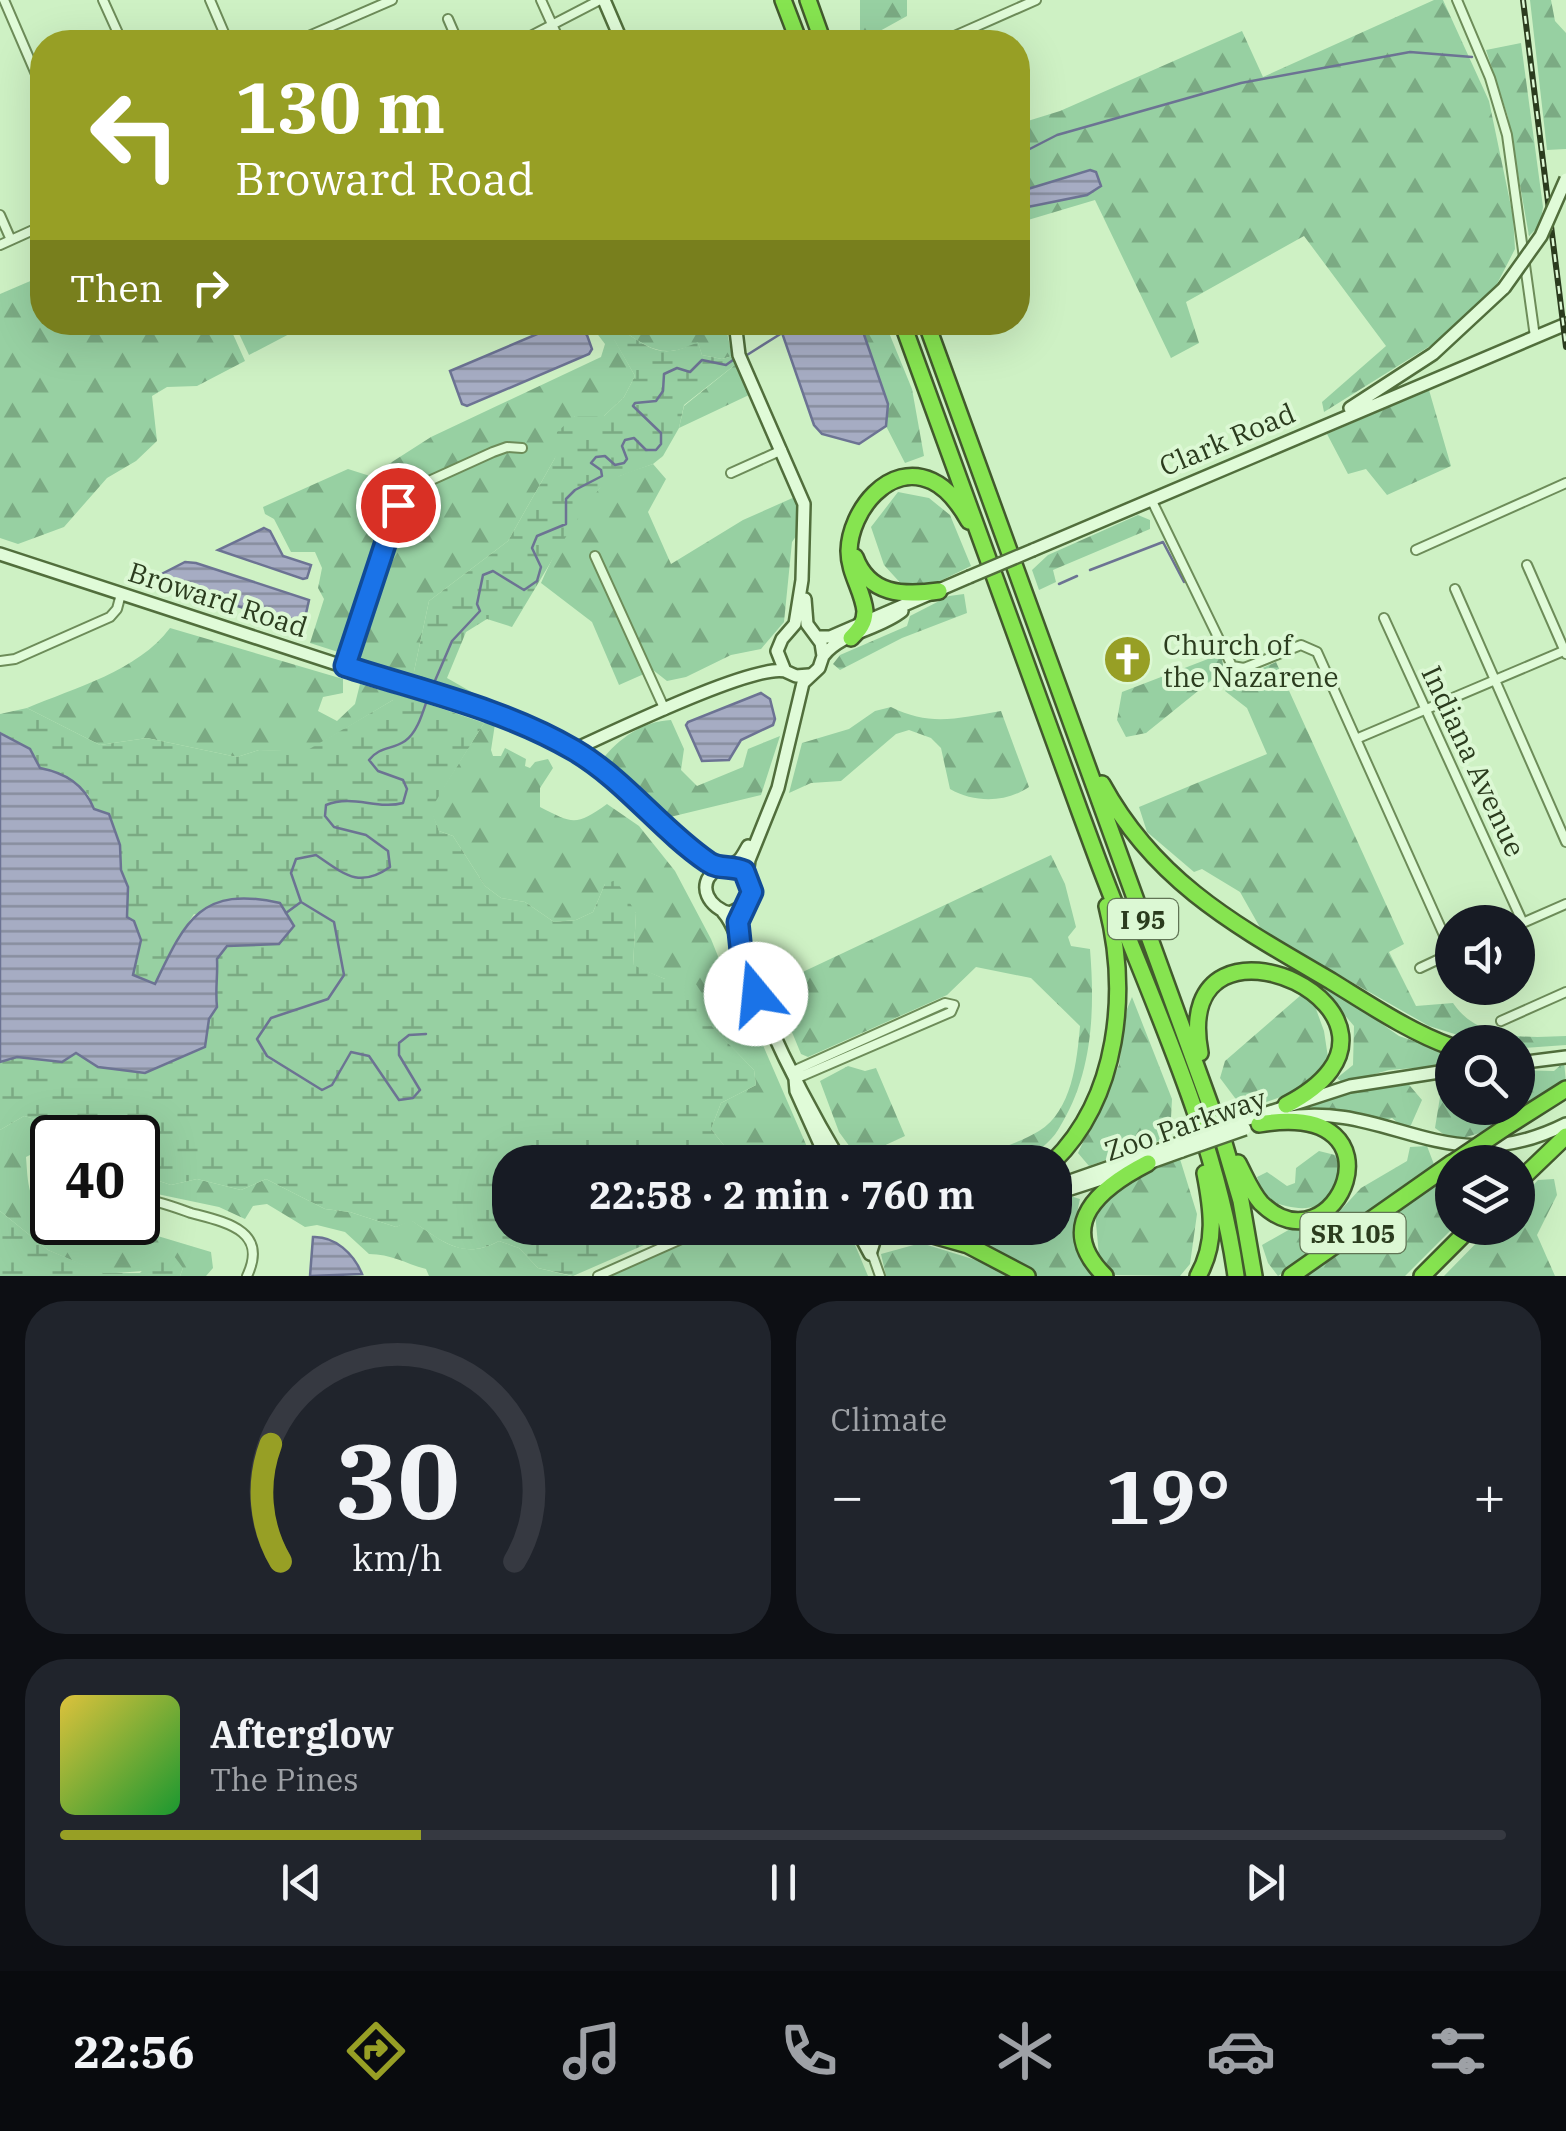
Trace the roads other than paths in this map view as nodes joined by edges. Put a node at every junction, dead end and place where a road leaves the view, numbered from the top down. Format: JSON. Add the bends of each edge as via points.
{"nodes":[{"id":1,"x":4,"y":0,"type":"edge"},
{"id":2,"x":103,"y":0,"type":"edge"},
{"id":3,"x":210,"y":0,"type":"edge"},
{"id":4,"x":392,"y":0,"type":"edge"},
{"id":5,"x":541,"y":0,"type":"edge"},
{"id":6,"x":602,"y":0,"type":"edge"},
{"id":7,"x":783,"y":0,"type":"edge"},
{"id":8,"x":808,"y":0,"type":"edge"},
{"id":9,"x":1036,"y":0,"type":"edge"},
{"id":10,"x":1456,"y":0,"type":"edge"},
{"id":11,"x":448,"y":19,"type":"dead end"},
{"id":12,"x":552,"y":24,"type":"junction"},
{"id":13,"x":117,"y":30,"type":"edge"},
{"id":14,"x":223,"y":30,"type":"edge"},
{"id":15,"x":323,"y":30,"type":"edge"},
{"id":16,"x":453,"y":30,"type":"edge"},
{"id":17,"x":541,"y":30,"type":"edge"},
{"id":18,"x":555,"y":30,"type":"edge"},
{"id":19,"x":616,"y":30,"type":"edge"},
{"id":20,"x":794,"y":30,"type":"edge"},
{"id":21,"x":819,"y":30,"type":"edge"},
{"id":22,"x":968,"y":30,"type":"edge"},
{"id":23,"x":30,"y":60,"type":"edge"},
{"id":24,"x":1566,"y":179,"type":"edge"},
{"id":25,"x":0,"y":215,"type":"edge"},
{"id":26,"x":30,"y":231,"type":"edge"},
{"id":27,"x":11,"y":240,"type":"junction"},
{"id":28,"x":0,"y":244,"type":"edge"},
{"id":29,"x":1566,"y":324,"type":"edge"},
{"id":30,"x":737,"y":335,"type":"edge"},
{"id":31,"x":907,"y":335,"type":"edge"},
{"id":32,"x":931,"y":335,"type":"edge"},
{"id":33,"x":1535,"y":336,"type":"junction"},
{"id":34,"x":1324,"y":425,"type":"junction"},
{"id":35,"x":522,"y":448,"type":"dead end"},
{"id":36,"x":782,"y":450,"type":"junction"},
{"id":37,"x":732,"y":473,"type":"dead end"},
{"id":38,"x":1566,"y":483,"type":"edge"},
{"id":39,"x":1151,"y":499,"type":"junction"},
{"id":40,"x":853,"y":532,"type":"junction"},
{"id":41,"x":1416,"y":550,"type":"dead end"},
{"id":42,"x":0,"y":554,"type":"edge"},
{"id":43,"x":988,"y":554,"type":"junction"},
{"id":44,"x":595,"y":556,"type":"dead end"},
{"id":45,"x":1527,"y":566,"type":"dead end"},
{"id":46,"x":802,"y":580,"type":"junction"},
{"id":47,"x":1455,"y":589,"type":"dead end"},
{"id":48,"x":939,"y":591,"type":"junction"},
{"id":49,"x":121,"y":594,"type":"junction"},
{"id":50,"x":909,"y":605,"type":"junction"},
{"id":51,"x":1384,"y":618,"type":"dead end"},
{"id":52,"x":863,"y":622,"type":"junction"},
{"id":53,"x":787,"y":634,"type":"junction"},
{"id":54,"x":815,"y":635,"type":"junction"},
{"id":55,"x":851,"y":638,"type":"junction"},
{"id":56,"x":777,"y":651,"type":"junction"},
{"id":57,"x":1565,"y":651,"type":"edge"},
{"id":58,"x":824,"y":656,"type":"junction"},
{"id":59,"x":0,"y":661,"type":"edge"},
{"id":60,"x":345,"y":666,"type":"junction"},
{"id":61,"x":787,"y":672,"type":"junction"},
{"id":62,"x":809,"y":675,"type":"junction"},
{"id":63,"x":734,"y":680,"type":"junction"},
{"id":64,"x":1495,"y":680,"type":"junction"},
{"id":65,"x":666,"y":710,"type":"junction"},
{"id":66,"x":1425,"y":710,"type":"junction"},
{"id":67,"x":795,"y":720,"type":"junction"},
{"id":68,"x":1356,"y":739,"type":"junction"},
{"id":69,"x":1079,"y":741,"type":"junction"},
{"id":70,"x":573,"y":750,"type":"junction"},
{"id":71,"x":760,"y":830,"type":"junction"},
{"id":72,"x":676,"y":838,"type":"junction"},
{"id":73,"x":1566,"y":842,"type":"edge"},
{"id":74,"x":1097,"y":858,"type":"junction"},
{"id":75,"x":725,"y":866,"type":"junction"},
{"id":76,"x":747,"y":874,"type":"junction"},
{"id":77,"x":707,"y":882,"type":"junction"},
{"id":78,"x":1566,"y":904,"type":"edge"},
{"id":79,"x":1512,"y":905,"type":"edge"},
{"id":80,"x":742,"y":908,"type":"junction"},
{"id":81,"x":724,"y":912,"type":"junction"},
{"id":82,"x":1435,"y":915,"type":"edge"},
{"id":83,"x":1535,"y":917,"type":"edge"},
{"id":84,"x":741,"y":951,"type":"junction"},
{"id":85,"x":1435,"y":961,"type":"edge"},
{"id":86,"x":1420,"y":968,"type":"dead end"},
{"id":87,"x":1566,"y":992,"type":"edge"},
{"id":88,"x":1502,"y":1021,"type":"dead end"},
{"id":89,"x":1435,"y":1039,"type":"edge"},
{"id":90,"x":1566,"y":1057,"type":"edge"},
{"id":91,"x":1535,"y":1060,"type":"edge"},
{"id":92,"x":1435,"y":1072,"type":"edge"},
{"id":93,"x":793,"y":1075,"type":"junction"},
{"id":94,"x":1566,"y":1089,"type":"edge"},
{"id":95,"x":1208,"y":1096,"type":"junction"},
{"id":96,"x":1286,"y":1105,"type":"junction"},
{"id":97,"x":1195,"y":1115,"type":"junction"},
{"id":98,"x":1566,"y":1124,"type":"edge"},
{"id":99,"x":1249,"y":1125,"type":"junction"},
{"id":100,"x":1219,"y":1127,"type":"junction"},
{"id":101,"x":1566,"y":1136,"type":"edge"},
{"id":102,"x":820,"y":1145,"type":"edge"},
{"id":103,"x":832,"y":1145,"type":"edge"},
{"id":104,"x":1068,"y":1145,"type":"edge"},
{"id":105,"x":1479,"y":1145,"type":"edge"},
{"id":106,"x":1180,"y":1147,"type":"junction"},
{"id":107,"x":1148,"y":1163,"type":"junction"},
{"id":108,"x":1535,"y":1166,"type":"edge"},
{"id":109,"x":1435,"y":1176,"type":"edge"},
{"id":110,"x":1072,"y":1181,"type":"edge"},
{"id":111,"x":1072,"y":1188,"type":"edge"},
{"id":112,"x":160,"y":1204,"type":"edge"},
{"id":113,"x":668,"y":1245,"type":"edge"},
{"id":114,"x":865,"y":1245,"type":"edge"},
{"id":115,"x":870,"y":1245,"type":"edge"},
{"id":116,"x":873,"y":1245,"type":"edge"},
{"id":117,"x":968,"y":1245,"type":"edge"},
{"id":118,"x":1453,"y":1245,"type":"edge"},
{"id":119,"x":870,"y":1254,"type":"junction"},
{"id":120,"x":247,"y":1276,"type":"edge"},
{"id":121,"x":598,"y":1276,"type":"edge"},
{"id":122,"x":880,"y":1276,"type":"edge"},
{"id":123,"x":1027,"y":1276,"type":"edge"},
{"id":124,"x":1105,"y":1276,"type":"edge"},
{"id":125,"x":1198,"y":1276,"type":"edge"},
{"id":126,"x":1236,"y":1276,"type":"edge"},
{"id":127,"x":1254,"y":1276,"type":"edge"},
{"id":128,"x":1291,"y":1276,"type":"edge"},
{"id":129,"x":1422,"y":1276,"type":"edge"}],
"edges":[{"from":1,"to":23,"type":"street"},
{"from":2,"to":13,"type":"street"},
{"from":3,"to":14,"type":"street"},
{"from":4,"to":15,"type":"street"},
{"from":5,"to":12,"type":"street"},
{"from":6,"to":12,"type":"street"},
{"from":6,"to":19,"type":"street"},
{"from":7,"to":20,"type":"highway"},
{"from":8,"to":21,"type":"highway"},
{"from":9,"to":22,"type":"street"},
{"from":10,"to":33,"type":"street","via":[[1507,135]]},
{"from":11,"to":16,"type":"street"},
{"from":12,"to":17,"type":"street"},
{"from":12,"to":18,"type":"street"},
{"from":24,"to":34,"type":"street","bridge":true,"via":[[1540,236],[1504,288],[1433,354]]},
{"from":25,"to":27,"type":"street"},
{"from":26,"to":27,"type":"street"},
{"from":27,"to":28,"type":"street"},
{"from":29,"to":33,"type":"street","name":"Clark Road"},
{"from":30,"to":36,"type":"street"},
{"from":31,"to":43,"type":"highway","number":"I 95"},
{"from":32,"to":69,"type":"highway","number":"I 95"},
{"from":33,"to":34,"type":"street","name":"Clark Road"},
{"from":34,"to":39,"type":"street","name":"Clark Road"},
{"from":35,"to":60,"type":"street","via":[[493,452],[407,491]]},
{"from":36,"to":37,"type":"street"},
{"from":36,"to":46,"type":"street","via":[[804,504]]},
{"from":38,"to":41,"type":"street"},
{"from":39,"to":48,"type":"street","name":"Clark Road","bridge":true},
{"from":39,"to":68,"type":"street","via":[[1229,663],[1244,668],[1294,646],[1312,647]]},
{"from":40,"to":43,"type":"highway","via":[[879,489],[922,478],[952,496]]},
{"from":40,"to":48,"type":"highway","via":[[856,560],[869,580],[891,592]]},
{"from":40,"to":52,"type":"highway","via":[[849,552]]},
{"from":42,"to":49,"type":"street","name":"Broward Road"},
{"from":43,"to":74,"type":"highway","number":"I 95"},
{"from":44,"to":65,"type":"street"},
{"from":45,"to":57,"type":"street"},
{"from":46,"to":53,"type":"street","via":[[795,624]]},
{"from":46,"to":54,"type":"street","via":[[807,624]]},
{"from":47,"to":64,"type":"street"},
{"from":48,"to":50,"type":"street","name":"Clark Road"},
{"from":49,"to":59,"type":"street","via":[[110,618]]},
{"from":49,"to":60,"type":"street","name":"Broward Road"},
{"from":50,"to":52,"type":"street","name":"Clark Road"},
{"from":50,"to":55,"type":"street","name":"Clark Road"},
{"from":51,"to":66,"type":"street","name":"Indiana Avenue"},
{"from":52,"to":54,"type":"street","name":"Clark Road","via":[[830,637]]},
{"from":52,"to":55,"type":"highway"},
{"from":53,"to":54,"type":"street"},
{"from":53,"to":56,"type":"street"},
{"from":54,"to":58,"type":"street"},
{"from":55,"to":58,"type":"street","name":"Clark Road"},
{"from":56,"to":61,"type":"street"},
{"from":56,"to":63,"type":"street"},
{"from":57,"to":64,"type":"street"},
{"from":58,"to":62,"type":"street"},
{"from":60,"to":70,"type":"street","name":"Broward Road","via":[[508,719]]},
{"from":61,"to":62,"type":"street"},
{"from":61,"to":63,"type":"street","via":[[769,669]]},
{"from":61,"to":67,"type":"street"},
{"from":62,"to":67,"type":"street"},
{"from":63,"to":65,"type":"street"},
{"from":64,"to":66,"type":"street"},
{"from":64,"to":73,"type":"street"},
{"from":65,"to":70,"type":"street"},
{"from":66,"to":68,"type":"street"},
{"from":66,"to":79,"type":"street","name":"Indiana Avenue"},
{"from":67,"to":71,"type":"street"},
{"from":68,"to":82,"type":"street"},
{"from":69,"to":89,"type":"highway","via":[[1120,816],[1186,889]]},
{"from":69,"to":95,"type":"highway","number":"I 95"},
{"from":70,"to":72,"type":"street","name":"Broward Road"},
{"from":71,"to":75,"type":"street","via":[[742,857]]},
{"from":71,"to":76,"type":"street"},
{"from":72,"to":75,"type":"street","name":"Broward Road","via":[[710,864]]},
{"from":72,"to":77,"type":"street","name":"Broward Road"},
{"from":74,"to":97,"type":"highway","number":"I 95"},
{"from":74,"to":104,"type":"highway","via":[[1116,950],[1115,1027],[1091,1108]]},
{"from":75,"to":76,"type":"street"},
{"from":75,"to":77,"type":"street"},
{"from":76,"to":80,"type":"street","via":[[752,892]]},
{"from":77,"to":81,"type":"street","via":[[709,901]]},
{"from":78,"to":83,"type":"street"},
{"from":80,"to":81,"type":"street"},
{"from":80,"to":84,"type":"street"},
{"from":81,"to":84,"type":"street"},
{"from":84,"to":93,"type":"street"},
{"from":85,"to":86,"type":"street"},
{"from":87,"to":88,"type":"street"},
{"from":90,"to":91,"type":"street"},
{"from":92,"to":96,"type":"street","name":"Zoo Parkway"},
{"from":93,"to":93,"type":"street","via":[[951,1012],[954,1006],[945,1003]]},
{"from":93,"to":102,"type":"street"},
{"from":93,"to":103,"type":"street"},
{"from":94,"to":105,"type":"highway","number":"SR 105","bridge":true},
{"from":95,"to":96,"type":"highway","via":[[1197,1033],[1201,1002],[1226,976],[1267,971],[1312,990],[1340,1030],[1332,1070]]},
{"from":95,"to":100,"type":"highway","number":"I 95"},
{"from":96,"to":99,"type":"street","name":"Zoo Parkway"},
{"from":97,"to":125,"type":"highway","via":[[1211,1212],[1209,1252]]},
{"from":97,"to":126,"type":"highway","number":"I 95"},
{"from":98,"to":99,"type":"street","name":"Zoo Parkway","via":[[1525,1141],[1480,1147],[1334,1116]]},
{"from":99,"to":100,"type":"highway","via":[[1308,1124],[1338,1142],[1348,1179],[1330,1211],[1300,1222],[1270,1211],[1255,1196]]},
{"from":99,"to":106,"type":"street","name":"Zoo Parkway","bridge":true},
{"from":100,"to":127,"type":"highway","number":"I 95"},
{"from":101,"to":108,"type":"highway"},
{"from":106,"to":107,"type":"street","name":"Zoo Parkway"},
{"from":106,"to":110,"type":"street","name":"Zoo Parkway"},
{"from":107,"to":111,"type":"street","name":"Zoo Parkway"},
{"from":107,"to":124,"type":"highway","via":[[1113,1182],[1087,1215],[1084,1243]]},
{"from":109,"to":128,"type":"highway","number":"SR 105"},
{"from":112,"to":120,"type":"street","via":[[234,1225],[252,1245]]},
{"from":113,"to":121,"type":"street"},
{"from":114,"to":119,"type":"street"},
{"from":115,"to":119,"type":"street"},
{"from":116,"to":119,"type":"street"},
{"from":117,"to":123,"type":"highway"},
{"from":118,"to":129,"type":"highway","number":"SR 105"},
{"from":119,"to":122,"type":"street"}]}
